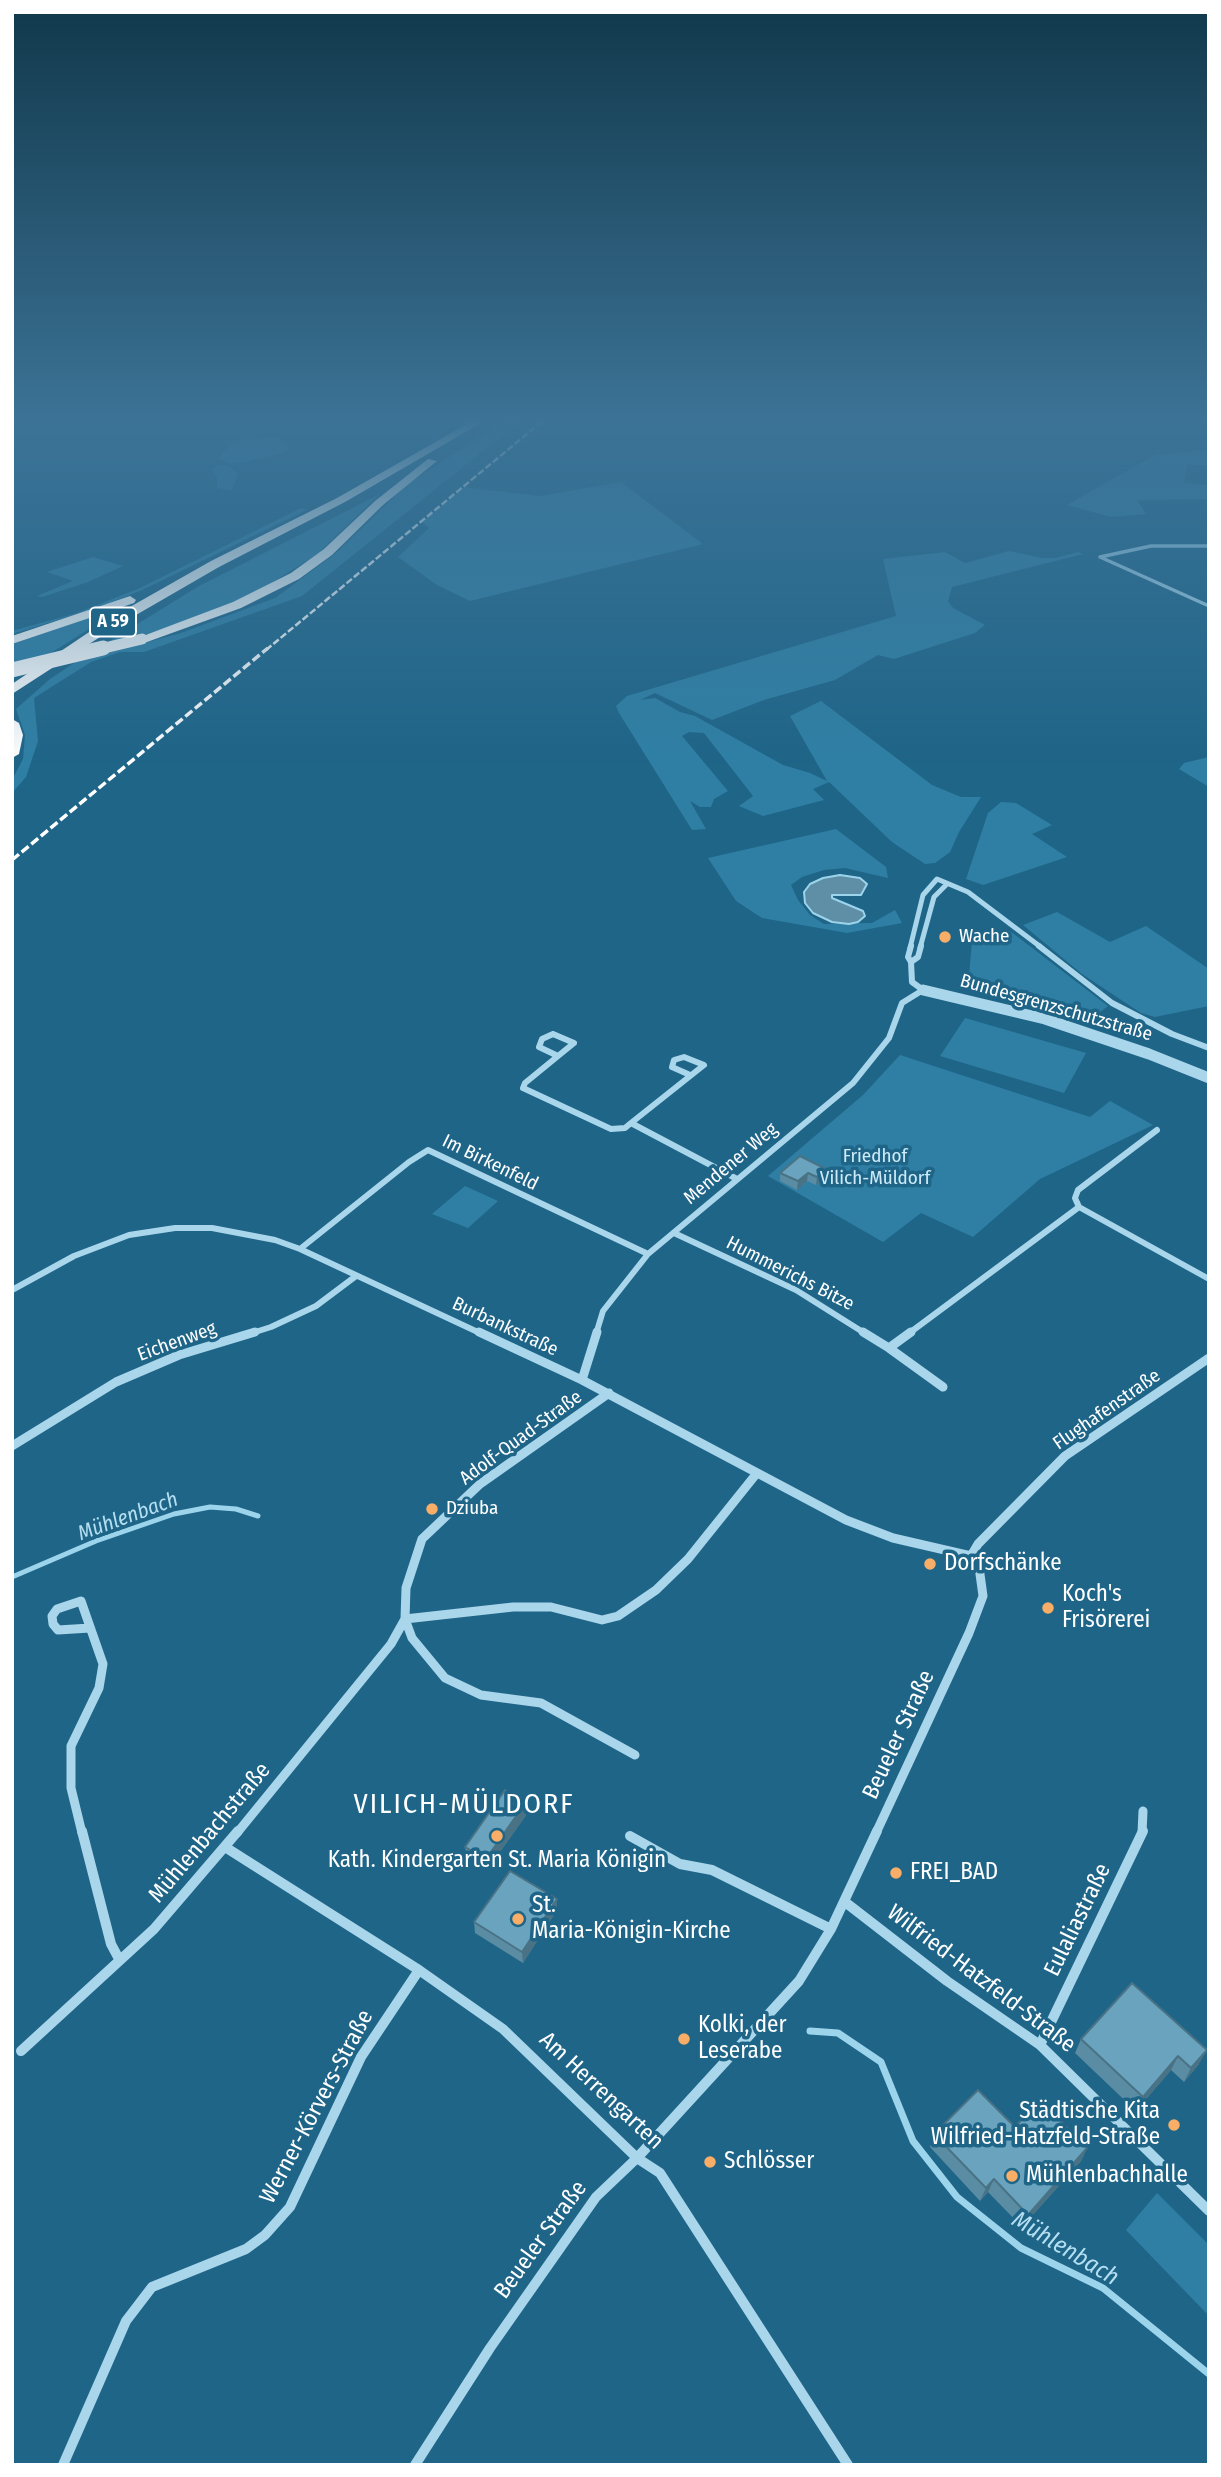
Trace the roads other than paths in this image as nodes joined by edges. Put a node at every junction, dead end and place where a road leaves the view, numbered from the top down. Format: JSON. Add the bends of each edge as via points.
{"nodes":[{"id":1,"x":273,"y":535,"type":"edge"},
{"id":2,"x":293,"y":535,"type":"edge"},
{"id":3,"x":346,"y":535,"type":"edge"},
{"id":4,"x":1209,"y":546,"type":"edge"},
{"id":5,"x":215,"y":564,"type":"junction"},
{"id":6,"x":1209,"y":606,"type":"edge"},
{"id":7,"x":12,"y":640,"type":"edge"},
{"id":8,"x":12,"y":670,"type":"edge"},
{"id":9,"x":18,"y":690,"type":"edge"},
{"id":10,"x":12,"y":703,"type":"edge"},
{"id":11,"x":12,"y":723,"type":"edge"},
{"id":12,"x":12,"y":754,"type":"edge"},
{"id":13,"x":947,"y":884,"type":"junction"},
{"id":14,"x":917,"y":919,"type":"junction"},
{"id":15,"x":928,"y":920,"type":"junction"},
{"id":16,"x":911,"y":962,"type":"junction"},
{"id":17,"x":923,"y":990,"type":"junction"},
{"id":18,"x":1209,"y":1048,"type":"edge"},
{"id":19,"x":558,"y":1056,"type":"junction"},
{"id":20,"x":690,"y":1075,"type":"dead end"},
{"id":21,"x":1209,"y":1077,"type":"edge"},
{"id":22,"x":631,"y":1123,"type":"junction"},
{"id":23,"x":1157,"y":1130,"type":"dead end"},
{"id":24,"x":737,"y":1179,"type":"junction"},
{"id":25,"x":1079,"y":1207,"type":"junction"},
{"id":26,"x":674,"y":1233,"type":"junction"},
{"id":27,"x":300,"y":1249,"type":"junction"},
{"id":28,"x":648,"y":1254,"type":"junction"},
{"id":29,"x":356,"y":1276,"type":"junction"},
{"id":30,"x":1209,"y":1279,"type":"edge"},
{"id":31,"x":12,"y":1290,"type":"edge"},
{"id":32,"x":889,"y":1348,"type":"junction"},
{"id":33,"x":1209,"y":1358,"type":"edge"},
{"id":34,"x":582,"y":1380,"type":"junction"},
{"id":35,"x":943,"y":1387,"type":"dead end"},
{"id":36,"x":609,"y":1394,"type":"junction"},
{"id":37,"x":12,"y":1446,"type":"edge"},
{"id":38,"x":757,"y":1473,"type":"junction"},
{"id":39,"x":971,"y":1556,"type":"junction"},
{"id":40,"x":405,"y":1619,"type":"junction"},
{"id":41,"x":90,"y":1628,"type":"dead end"},
{"id":42,"x":635,"y":1755,"type":"dead end"},
{"id":43,"x":1143,"y":1811,"type":"dead end"},
{"id":44,"x":630,"y":1836,"type":"dead end"},
{"id":45,"x":225,"y":1847,"type":"junction"},
{"id":46,"x":845,"y":1902,"type":"junction"},
{"id":47,"x":831,"y":1929,"type":"junction"},
{"id":48,"x":119,"y":1959,"type":"junction"},
{"id":49,"x":419,"y":1970,"type":"junction"},
{"id":50,"x":1040,"y":2045,"type":"junction"},
{"id":51,"x":21,"y":2051,"type":"dead end"},
{"id":52,"x":637,"y":2158,"type":"junction"},
{"id":53,"x":1209,"y":2211,"type":"edge"},
{"id":54,"x":417,"y":2464,"type":"edge"},
{"id":55,"x":63,"y":2465,"type":"edge"},
{"id":56,"x":848,"y":2465,"type":"edge"}],
"edges":[{"from":1,"to":5,"type":"highway","number":"A 59"},
{"from":2,"to":9,"type":"highway","number":"A 59","via":[[144,613]]},
{"from":3,"to":8,"type":"highway","bridge":true,"via":[[295,576],[225,610],[142,639]]},
{"from":4,"to":6,"type":"street","via":[[1151,546],[1100,557]]},
{"from":5,"to":7,"type":"highway","via":[[98,613]]},
{"from":5,"to":9,"type":"highway","number":"A 59","via":[[102,629]]},
{"from":9,"to":10,"type":"highway","number":"A 59"},
{"from":11,"to":12,"type":"highway","via":[[16,735]]},
{"from":13,"to":14,"type":"street","via":[[937,880],[923,895]]},
{"from":13,"to":15,"type":"street","via":[[934,897]]},
{"from":13,"to":18,"type":"street","via":[[985,904],[1112,1003]]},
{"from":14,"to":15,"type":"street"},
{"from":14,"to":16,"type":"street","via":[[908,957]]},
{"from":15,"to":16,"type":"street","via":[[918,957]]},
{"from":16,"to":17,"type":"street","via":[[912,982]]},
{"from":17,"to":21,"type":"street","name":"Bundesgrenzschutzstraße","via":[[1045,1020]]},
{"from":17,"to":24,"type":"street","name":"Mendener Weg","via":[[902,1003],[888,1038],[853,1083]]},
{"from":19,"to":19,"type":"street","via":[[574,1043],[553,1034],[542,1039],[539,1046]]},
{"from":19,"to":22,"type":"street","via":[[523,1088],[611,1129]]},
{"from":20,"to":22,"type":"street"},
{"from":22,"to":24,"type":"street"},
{"from":23,"to":25,"type":"street","via":[[1078,1190]]},
{"from":24,"to":26,"type":"street","name":"Mendener Weg"},
{"from":25,"to":30,"type":"street"},
{"from":25,"to":32,"type":"street"},
{"from":26,"to":28,"type":"street","name":"Mendener Weg"},
{"from":26,"to":32,"type":"street","name":"Hummerichs Bitze","via":[[796,1290]]},
{"from":27,"to":28,"type":"street","name":"Im Birkenfeld","via":[[428,1150]]},
{"from":27,"to":29,"type":"street","name":"Burbankstraße"},
{"from":27,"to":31,"type":"street","name":"Burbankstraße","via":[[212,1228],[130,1234],[74,1256]]},
{"from":28,"to":34,"type":"street","name":"Mendener Weg","via":[[603,1311]]},
{"from":29,"to":34,"type":"street","name":"Burbankstraße"},
{"from":29,"to":37,"type":"street","name":"Eichenweg","via":[[316,1306],[271,1327],[179,1355],[116,1382]]},
{"from":32,"to":35,"type":"street","name":"Hummerichs Bitze"},
{"from":33,"to":39,"type":"street","name":"Flughafenstraße","via":[[1065,1456]]},
{"from":34,"to":36,"type":"street","name":"Burbankstraße"},
{"from":36,"to":38,"type":"street","name":"Burbankstraße"},
{"from":36,"to":40,"type":"street","name":"Adolf-Quad-Straße","via":[[480,1485],[422,1539],[406,1588]]},
{"from":38,"to":39,"type":"street","name":"Burbankstraße","via":[[846,1520],[894,1538]]},
{"from":38,"to":40,"type":"street","via":[[688,1559],[656,1590],[618,1616],[602,1620],[551,1607],[513,1607]]},
{"from":39,"to":46,"type":"street","name":"Beueler Straße","via":[[978,1567],[983,1596]]},
{"from":40,"to":42,"type":"street","via":[[412,1637],[445,1678],[481,1695],[541,1703]]},
{"from":40,"to":45,"type":"street","name":"Mühlenbachstraße","via":[[391,1644]]},
{"from":41,"to":48,"type":"street","via":[[103,1664],[99,1688],[71,1746],[69,1767],[111,1944]]},
{"from":43,"to":50,"type":"street","name":"Eulaliastraße","via":[[1144,1829]]},
{"from":44,"to":47,"type":"street","via":[[680,1864],[712,1870]]},
{"from":45,"to":48,"type":"street","name":"Mühlenbachstraße","via":[[154,1929]]},
{"from":45,"to":49,"type":"street","name":"Am Herrengarten"},
{"from":46,"to":47,"type":"street","name":"Beueler Straße"},
{"from":46,"to":50,"type":"street","name":"Wilfried-Hatzfeld-Straße"},
{"from":47,"to":52,"type":"street","name":"Beueler Straße","via":[[799,1981]]},
{"from":48,"to":51,"type":"street","name":"Mühlenbachstraße"},
{"from":49,"to":52,"type":"street","name":"Am Herrengarten","via":[[503,2029]]},
{"from":49,"to":55,"type":"street","name":"Werner-Körvers-Straße","via":[[361,2057],[290,2207],[246,2249],[152,2287],[126,2321]]},
{"from":50,"to":53,"type":"street","name":"Wilfried-Hatzfeld-Straße"},
{"from":52,"to":54,"type":"street","name":"Beueler Straße","via":[[596,2197],[557,2251]]},
{"from":52,"to":56,"type":"street","name":"Am Herrengarten","via":[[660,2173]]}]}
